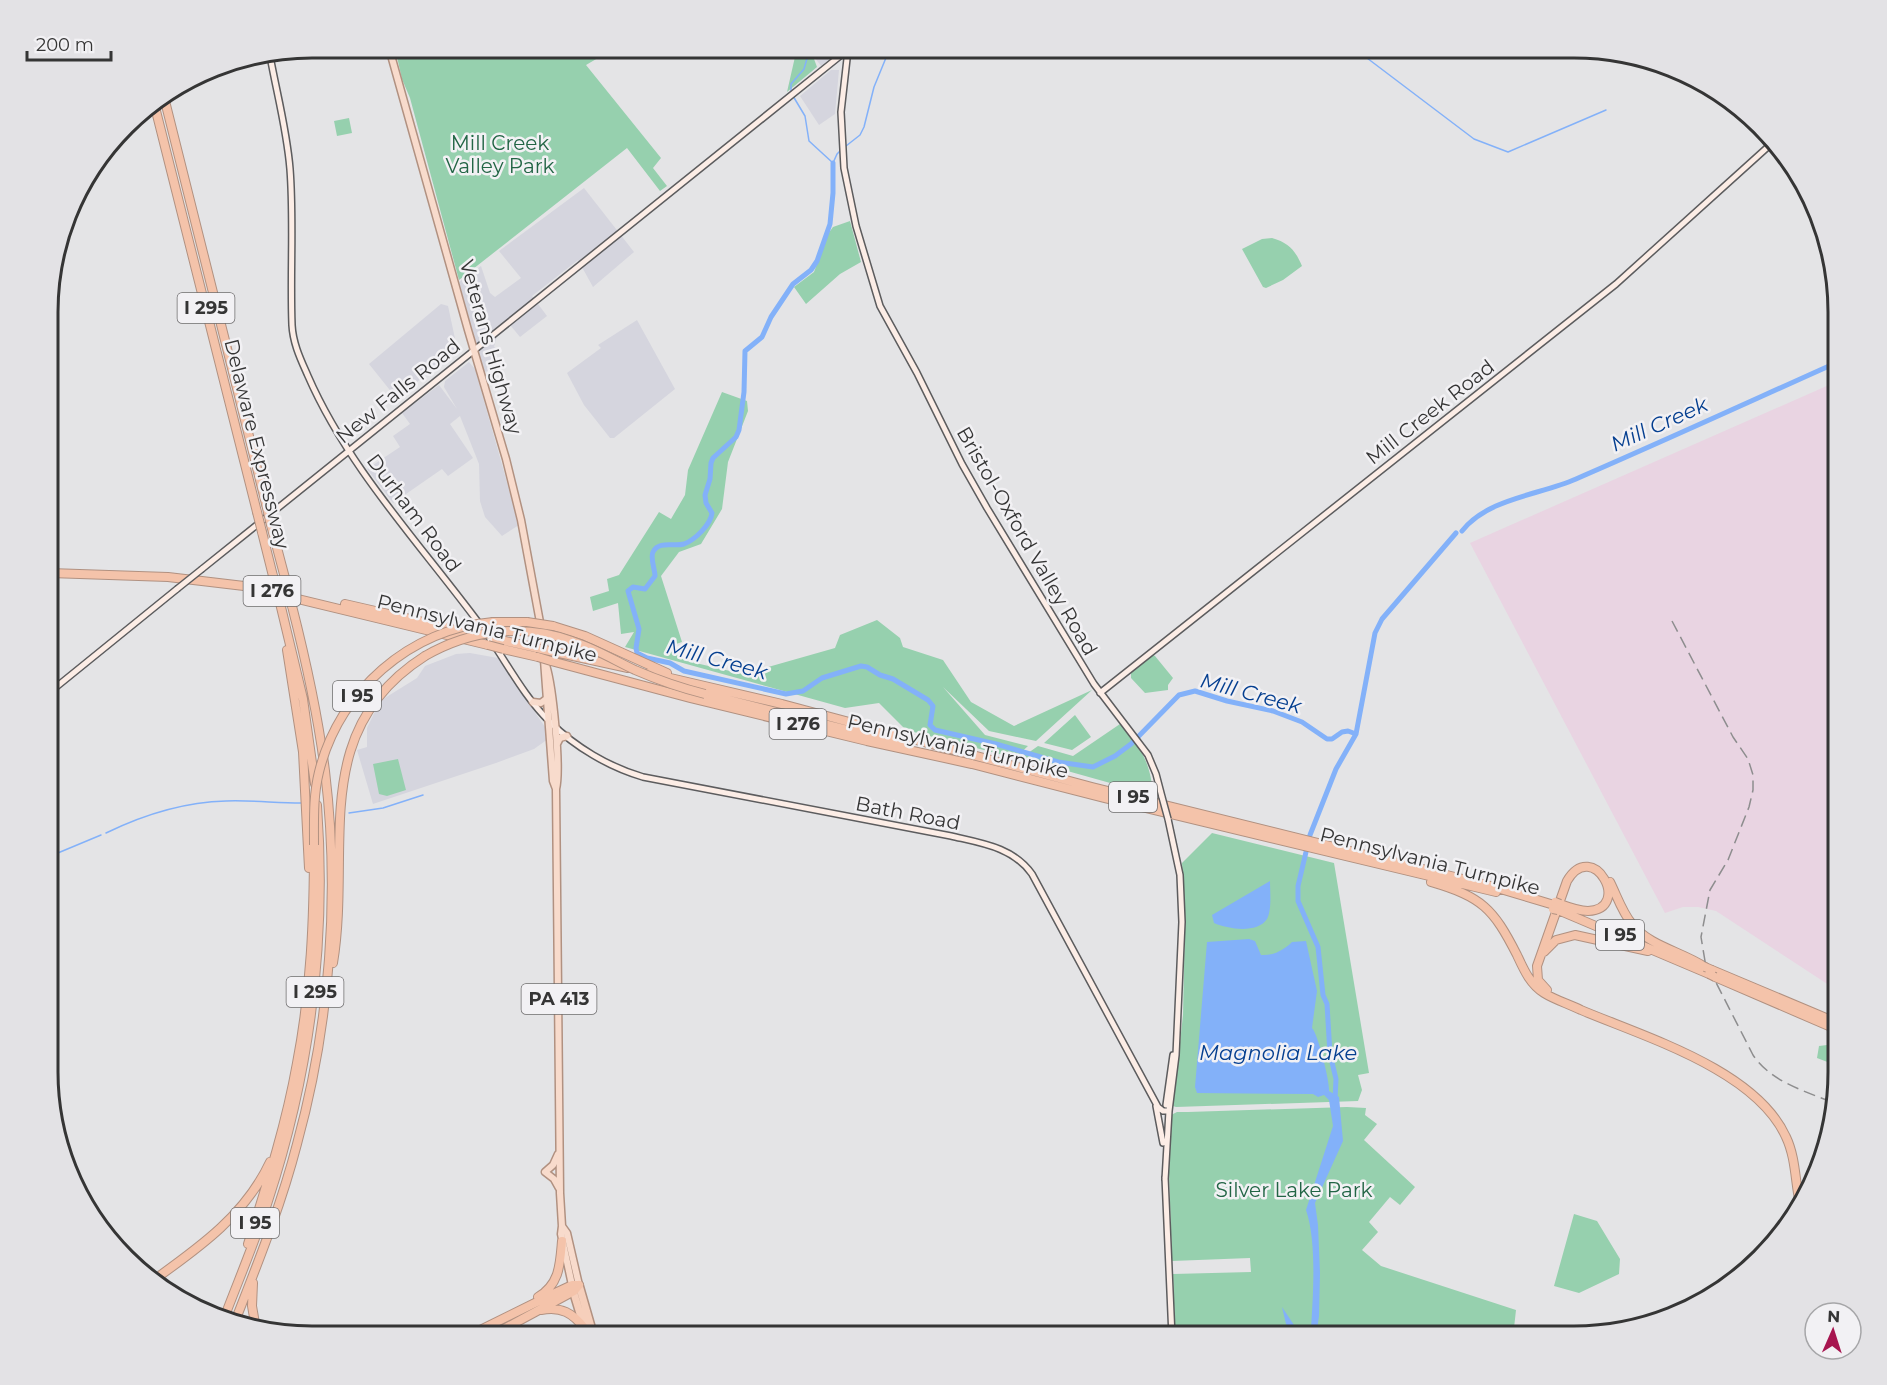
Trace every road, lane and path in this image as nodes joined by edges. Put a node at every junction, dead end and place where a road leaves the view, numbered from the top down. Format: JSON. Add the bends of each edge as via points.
{"nodes":[{"id":1,"x":392,"y":58,"type":"edge"},
{"id":2,"x":838,"y":58,"type":"edge"},
{"id":3,"x":848,"y":58,"type":"edge"},
{"id":4,"x":271,"y":62,"type":"edge"},
{"id":5,"x":833,"y":62,"type":"junction"},
{"id":6,"x":846,"y":68,"type":"junction"},
{"id":7,"x":166,"y":105,"type":"edge"},
{"id":8,"x":156,"y":112,"type":"edge"},
{"id":9,"x":1768,"y":147,"type":"edge"},
{"id":10,"x":473,"y":350,"type":"junction"},
{"id":11,"x":348,"y":450,"type":"junction"},
{"id":12,"x":58,"y":571,"type":"edge"},
{"id":13,"x":58,"y":571,"type":"edge"},
{"id":14,"x":281,"y":607,"type":"junction"},
{"id":15,"x":545,"y":659,"type":"junction"},
{"id":16,"x":692,"y":682,"type":"junction"},
{"id":17,"x":58,"y":686,"type":"edge"},
{"id":18,"x":1100,"y":693,"type":"junction"},
{"id":19,"x":546,"y":699,"type":"junction"},
{"id":20,"x":533,"y":702,"type":"junction"},
{"id":21,"x":551,"y":724,"type":"junction"},
{"id":22,"x":567,"y":736,"type":"junction"},
{"id":23,"x":556,"y":751,"type":"junction"},
{"id":24,"x":972,"y":764,"type":"junction"},
{"id":25,"x":556,"y":789,"type":"junction"},
{"id":26,"x":1296,"y":844,"type":"junction"},
{"id":27,"x":1318,"y":849,"type":"junction"},
{"id":28,"x":1556,"y":906,"type":"junction"},
{"id":29,"x":1540,"y":958,"type":"junction"},
{"id":30,"x":311,"y":959,"type":"junction"},
{"id":31,"x":1685,"y":959,"type":"junction"},
{"id":32,"x":1710,"y":972,"type":"junction"},
{"id":33,"x":1560,"y":1000,"type":"junction"},
{"id":34,"x":324,"y":1017,"type":"junction"},
{"id":35,"x":1828,"y":1019,"type":"edge"},
{"id":36,"x":1828,"y":1025,"type":"edge"},
{"id":37,"x":1176,"y":1045,"type":"junction"},
{"id":38,"x":1167,"y":1097,"type":"junction"},
{"id":39,"x":1156,"y":1100,"type":"junction"},
{"id":40,"x":1167,"y":1110,"type":"junction"},
{"id":41,"x":280,"y":1138,"type":"junction"},
{"id":42,"x":1163,"y":1143,"type":"junction"},
{"id":43,"x":1791,"y":1145,"type":"junction"},
{"id":44,"x":559,"y":1151,"type":"junction"},
{"id":45,"x":1165,"y":1180,"type":"junction"},
{"id":46,"x":560,"y":1189,"type":"junction"},
{"id":47,"x":1800,"y":1189,"type":"edge"},
{"id":48,"x":562,"y":1226,"type":"junction"},
{"id":49,"x":562,"y":1241,"type":"junction"},
{"id":50,"x":257,"y":1264,"type":"junction"},
{"id":51,"x":160,"y":1275,"type":"edge"},
{"id":52,"x":575,"y":1287,"type":"junction"},
{"id":53,"x":228,"y":1308,"type":"junction"},
{"id":54,"x":227,"y":1311,"type":"edge"},
{"id":55,"x":537,"y":1311,"type":"junction"},
{"id":56,"x":237,"y":1315,"type":"edge"},
{"id":57,"x":501,"y":1318,"type":"junction"},
{"id":58,"x":254,"y":1320,"type":"edge"},
{"id":59,"x":485,"y":1326,"type":"edge"},
{"id":60,"x":508,"y":1326,"type":"edge"},
{"id":61,"x":581,"y":1326,"type":"edge"},
{"id":62,"x":584,"y":1326,"type":"edge"},
{"id":63,"x":590,"y":1326,"type":"edge"},
{"id":64,"x":1172,"y":1326,"type":"edge"}],
"edges":[{"from":1,"to":10,"type":"main road","name":"Veterans Highway","number":"PA 413"},
{"from":2,"to":5,"type":"main road","name":"New Falls Road"},
{"from":3,"to":6,"type":"main road","name":"Bristol-Oxford Valley Road"},
{"from":4,"to":11,"type":"main road","name":"Durham Road","via":[[290,167],[293,338],[319,400]]},
{"from":5,"to":6,"type":"main road"},
{"from":5,"to":10,"type":"main road","name":"New Falls Road"},
{"from":6,"to":18,"type":"main road","name":"Bristol-Oxford Valley Road","via":[[842,140],[848,191],[884,316],[918,373],[972,483]]},
{"from":7,"to":34,"type":"highway","name":"Delaware Expressway","number":"I 295","bridge":true,"via":[[315,705],[327,797],[331,898]]},
{"from":8,"to":14,"type":"highway","name":"Delaware Expressway","number":"I 295","bridge":true},
{"from":9,"to":18,"type":"main road","name":"Mill Creek Road","via":[[1616,284]]},
{"from":10,"to":11,"type":"main road","name":"New Falls Road"},
{"from":10,"to":15,"type":"main road","name":"Veterans Highway","number":"PA 413","via":[[521,520]]},
{"from":11,"to":17,"type":"main road","name":"New Falls Road","bridge":true},
{"from":11,"to":20,"type":"main road","name":"Durham Road","via":[[481,626]]},
{"from":12,"to":15,"type":"highway","name":"Pennsylvania Turnpike","number":"I 276","bridge":true,"via":[[168,576],[244,586]]},
{"from":13,"to":16,"type":"highway","name":"Pennsylvania Turnpike","number":"I 276","bridge":true,"via":[[160,572],[230,579]]},
{"from":14,"to":30,"type":"highway","via":[[304,764]]},
{"from":14,"to":53,"type":"highway","name":"Delaware Expressway","number":"I 295","via":[[303,699],[315,782],[320,867],[318,960],[305,1058],[289,1133],[262,1221]]},
{"from":15,"to":19,"type":"main road","name":"Veterans Highway","number":"PA 413"},
{"from":15,"to":21,"type":"main road","name":"Veterans Highway","number":"PA 413"},
{"from":15,"to":24,"type":"highway","name":"Pennsylvania Turnpike","number":"I 276"},
{"from":16,"to":26,"type":"highway","name":"Pennsylvania Turnpike","number":"I 95"},
{"from":16,"to":30,"type":"highway","number":"I 95","bridge":true,"via":[[599,642],[553,626],[527,622],[456,628],[418,644],[383,669],[356,697],[324,756],[314,805]]},
{"from":18,"to":37,"type":"main road","name":"Bristol-Oxford Valley Road","bridge":true,"via":[[1152,764],[1177,859],[1182,896]]},
{"from":19,"to":20,"type":"main road"},
{"from":19,"to":21,"type":"main road","name":"Veterans Highway","number":"PA 413"},
{"from":20,"to":21,"type":"main road","name":"Durham Road"},
{"from":21,"to":22,"type":"main road","name":"Bath Road"},
{"from":21,"to":23,"type":"main road","name":"Veterans Highway","number":"PA 413"},
{"from":21,"to":25,"type":"main road","name":"Veterans Highway","number":"PA 413"},
{"from":22,"to":23,"type":"main road","via":[[559,740]]},
{"from":22,"to":39,"type":"main road","name":"Bath Road","via":[[606,762],[643,777],[951,836],[1012,854],[1032,874]]},
{"from":23,"to":25,"type":"main road","name":"Veterans Highway","number":"PA 413"},
{"from":24,"to":26,"type":"highway","name":"Pennsylvania Turnpike","number":"I 95"},
{"from":24,"to":34,"type":"highway","number":"I 95","bridge":true,"via":[[705,694],[649,676],[573,641],[536,632],[505,631],[446,645],[402,672],[376,700],[348,755],[341,792],[337,938]]},
{"from":25,"to":44,"type":"main road","name":"Veterans Highway","number":"PA 413"},
{"from":26,"to":27,"type":"highway","name":"Pennsylvania Turnpike","number":"I 95"},
{"from":27,"to":28,"type":"highway","name":"Pennsylvania Turnpike","number":"I 95"},
{"from":27,"to":28,"type":"highway","name":"Pennsylvania Turnpike","number":"I 95","via":[[1475,882]]},
{"from":27,"to":33,"type":"highway","via":[[1476,899],[1500,922],[1534,985]]},
{"from":28,"to":29,"type":"highway","via":[[1584,911],[1596,909],[1607,896],[1605,878],[1587,868],[1572,874],[1562,894]]},
{"from":28,"to":31,"type":"highway","name":"Pennsylvania Turnpike","number":"I 95"},
{"from":29,"to":31,"type":"highway","via":[[1554,942],[1579,936]]},
{"from":29,"to":43,"type":"highway","via":[[1537,975],[1545,989],[1722,1070],[1765,1102],[1780,1120]]},
{"from":30,"to":41,"type":"highway","number":"I 95","via":[[300,1050]]},
{"from":31,"to":32,"type":"highway","name":"Pennsylvania Turnpike","number":"I 95"},
{"from":31,"to":33,"type":"highway","via":[[1632,926],[1603,871],[1591,866],[1577,867],[1563,884],[1534,970],[1540,988]]},
{"from":32,"to":35,"type":"highway","name":"Pennsylvania Turnpike","number":"I 95"},
{"from":32,"to":36,"type":"highway","name":"Pennsylvania Turnpike","number":"I 95"},
{"from":33,"to":43,"type":"highway","via":[[1676,1049],[1730,1078],[1770,1111]]},
{"from":34,"to":50,"type":"highway","name":"Delaware Expressway","number":"I 95","via":[[298,1143]]},
{"from":37,"to":38,"type":"main road","name":"Bristol-Oxford Valley Road"},
{"from":37,"to":40,"type":"main road","name":"Bristol-Oxford Valley Road"},
{"from":38,"to":39,"type":"main road","via":[[1163,1102]]},
{"from":38,"to":40,"type":"main road","name":"Bristol-Oxford Valley Road"},
{"from":39,"to":40,"type":"main road","name":"Bath Road"},
{"from":39,"to":42,"type":"main road"},
{"from":40,"to":42,"type":"main road"},
{"from":40,"to":45,"type":"main road"},
{"from":41,"to":51,"type":"highway","via":[[261,1179],[230,1219]]},
{"from":41,"to":53,"type":"highway","number":"I 95"},
{"from":42,"to":45,"type":"main road"},
{"from":43,"to":47,"type":"highway"},
{"from":44,"to":46,"type":"main road","name":"Veterans Highway","number":"PA 413"},
{"from":44,"to":46,"type":"main road","via":[[545,1172]]},
{"from":45,"to":64,"type":"main road"},
{"from":46,"to":48,"type":"main road","name":"Veterans Highway","number":"PA 413"},
{"from":48,"to":49,"type":"main road","name":"Veterans Highway","number":"PA 413"},
{"from":48,"to":52,"type":"main road","name":"Veterans Highway","number":"PA 413","via":[[567,1233]]},
{"from":49,"to":52,"type":"main road","name":"Veterans Highway","number":"PA 413"},
{"from":49,"to":57,"type":"highway","via":[[560,1269],[551,1287]]},
{"from":50,"to":56,"type":"highway","number":"I 95"},
{"from":50,"to":58,"type":"highway","via":[[251,1301]]},
{"from":52,"to":55,"type":"highway"},
{"from":52,"to":57,"type":"highway"},
{"from":52,"to":62,"type":"highway","name":"Veterans Highway","number":"PA 413"},
{"from":52,"to":63,"type":"highway","name":"Veterans Highway","number":"PA 413"},
{"from":53,"to":54,"type":"highway","name":"Delaware Expressway","number":"I 95"},
{"from":55,"to":60,"type":"highway"},
{"from":55,"to":61,"type":"highway","via":[[565,1311]]},
{"from":57,"to":59,"type":"highway"}]}
